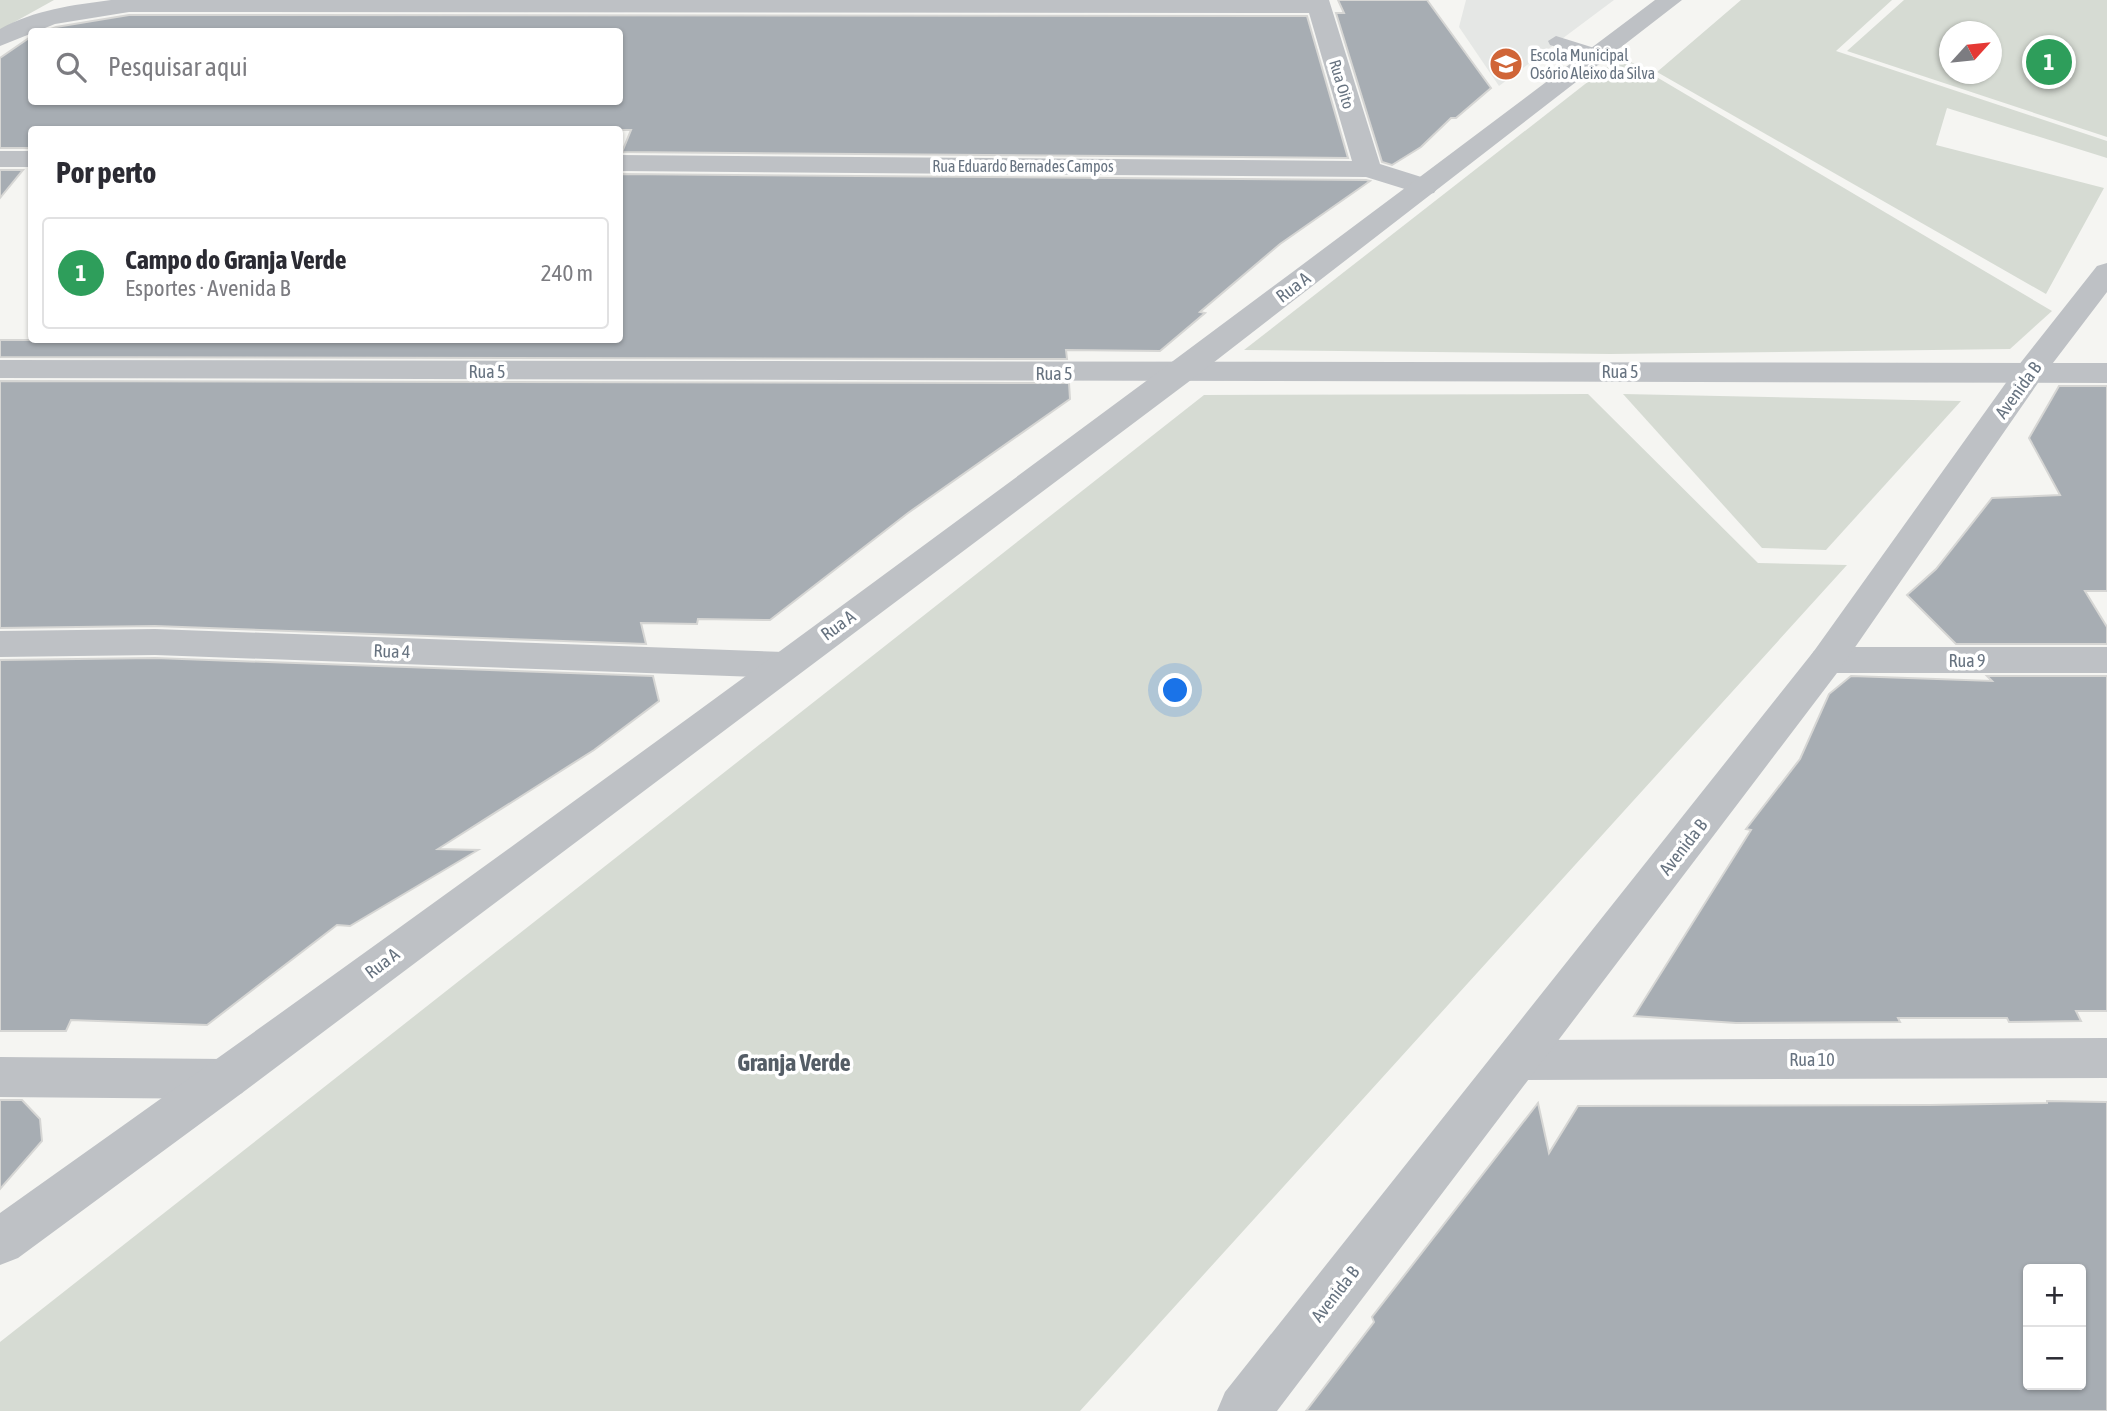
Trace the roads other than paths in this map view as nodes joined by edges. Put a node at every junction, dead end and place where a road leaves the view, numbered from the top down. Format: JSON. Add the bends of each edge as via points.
{"nodes":[{"id":1,"x":1670,"y":0,"type":"edge"},
{"id":2,"x":345,"y":2,"type":"edge"},
{"id":3,"x":1318,"y":3,"type":"edge"},
{"id":4,"x":0,"y":39,"type":"edge"},
{"id":5,"x":1556,"y":41,"type":"dead end"},
{"id":6,"x":1598,"y":55,"type":"junction"},
{"id":7,"x":0,"y":159,"type":"edge"},
{"id":8,"x":28,"y":159,"type":"edge"},
{"id":9,"x":623,"y":163,"type":"edge"},
{"id":10,"x":1368,"y":169,"type":"junction"},
{"id":11,"x":1424,"y":187,"type":"junction"},
{"id":12,"x":2107,"y":272,"type":"edge"},
{"id":13,"x":0,"y":369,"type":"edge"},
{"id":14,"x":1180,"y":373,"type":"junction"},
{"id":15,"x":2029,"y":373,"type":"junction"},
{"id":16,"x":2107,"y":373,"type":"edge"},
{"id":17,"x":0,"y":644,"type":"edge"},
{"id":18,"x":1828,"y":660,"type":"junction"},
{"id":19,"x":2107,"y":660,"type":"edge"},
{"id":20,"x":784,"y":665,"type":"junction"},
{"id":21,"x":2107,"y":1058,"type":"edge"},
{"id":22,"x":1517,"y":1060,"type":"junction"},
{"id":23,"x":0,"y":1077,"type":"edge"},
{"id":24,"x":226,"y":1079,"type":"junction"},
{"id":25,"x":0,"y":1242,"type":"edge"},
{"id":26,"x":1244,"y":1411,"type":"edge"}],
"edges":[{"from":1,"to":6,"type":"street","name":"Rua A"},
{"from":2,"to":3,"type":"street"},
{"from":2,"to":4,"type":"street","via":[[129,5],[23,24]]},
{"from":3,"to":10,"type":"street","name":"Rua Oito"},
{"from":5,"to":6,"type":"lane"},
{"from":6,"to":11,"type":"street","name":"Rua A"},
{"from":7,"to":8,"type":"street"},
{"from":9,"to":10,"type":"street","name":"Rua Eduardo Bernades Campos"},
{"from":10,"to":11,"type":"street","name":"Rua Eduardo Bernades Campos"},
{"from":11,"to":14,"type":"street","name":"Rua A"},
{"from":12,"to":15,"type":"street","name":"Avenida B"},
{"from":13,"to":14,"type":"street","name":"Rua 5"},
{"from":14,"to":15,"type":"street","name":"Rua 5"},
{"from":14,"to":20,"type":"street","name":"Rua A"},
{"from":15,"to":16,"type":"street","name":"Rua 5"},
{"from":15,"to":18,"type":"street","name":"Avenida B"},
{"from":17,"to":20,"type":"street","name":"Rua 4","via":[[156,642]]},
{"from":18,"to":19,"type":"street","name":"Rua 9"},
{"from":18,"to":22,"type":"street","name":"Avenida B"},
{"from":20,"to":24,"type":"street","name":"Rua A"},
{"from":21,"to":22,"type":"street","name":"Rua 10"},
{"from":22,"to":26,"type":"street","name":"Avenida B"},
{"from":23,"to":24,"type":"street"},
{"from":24,"to":25,"type":"street","name":"Rua A"}]}
